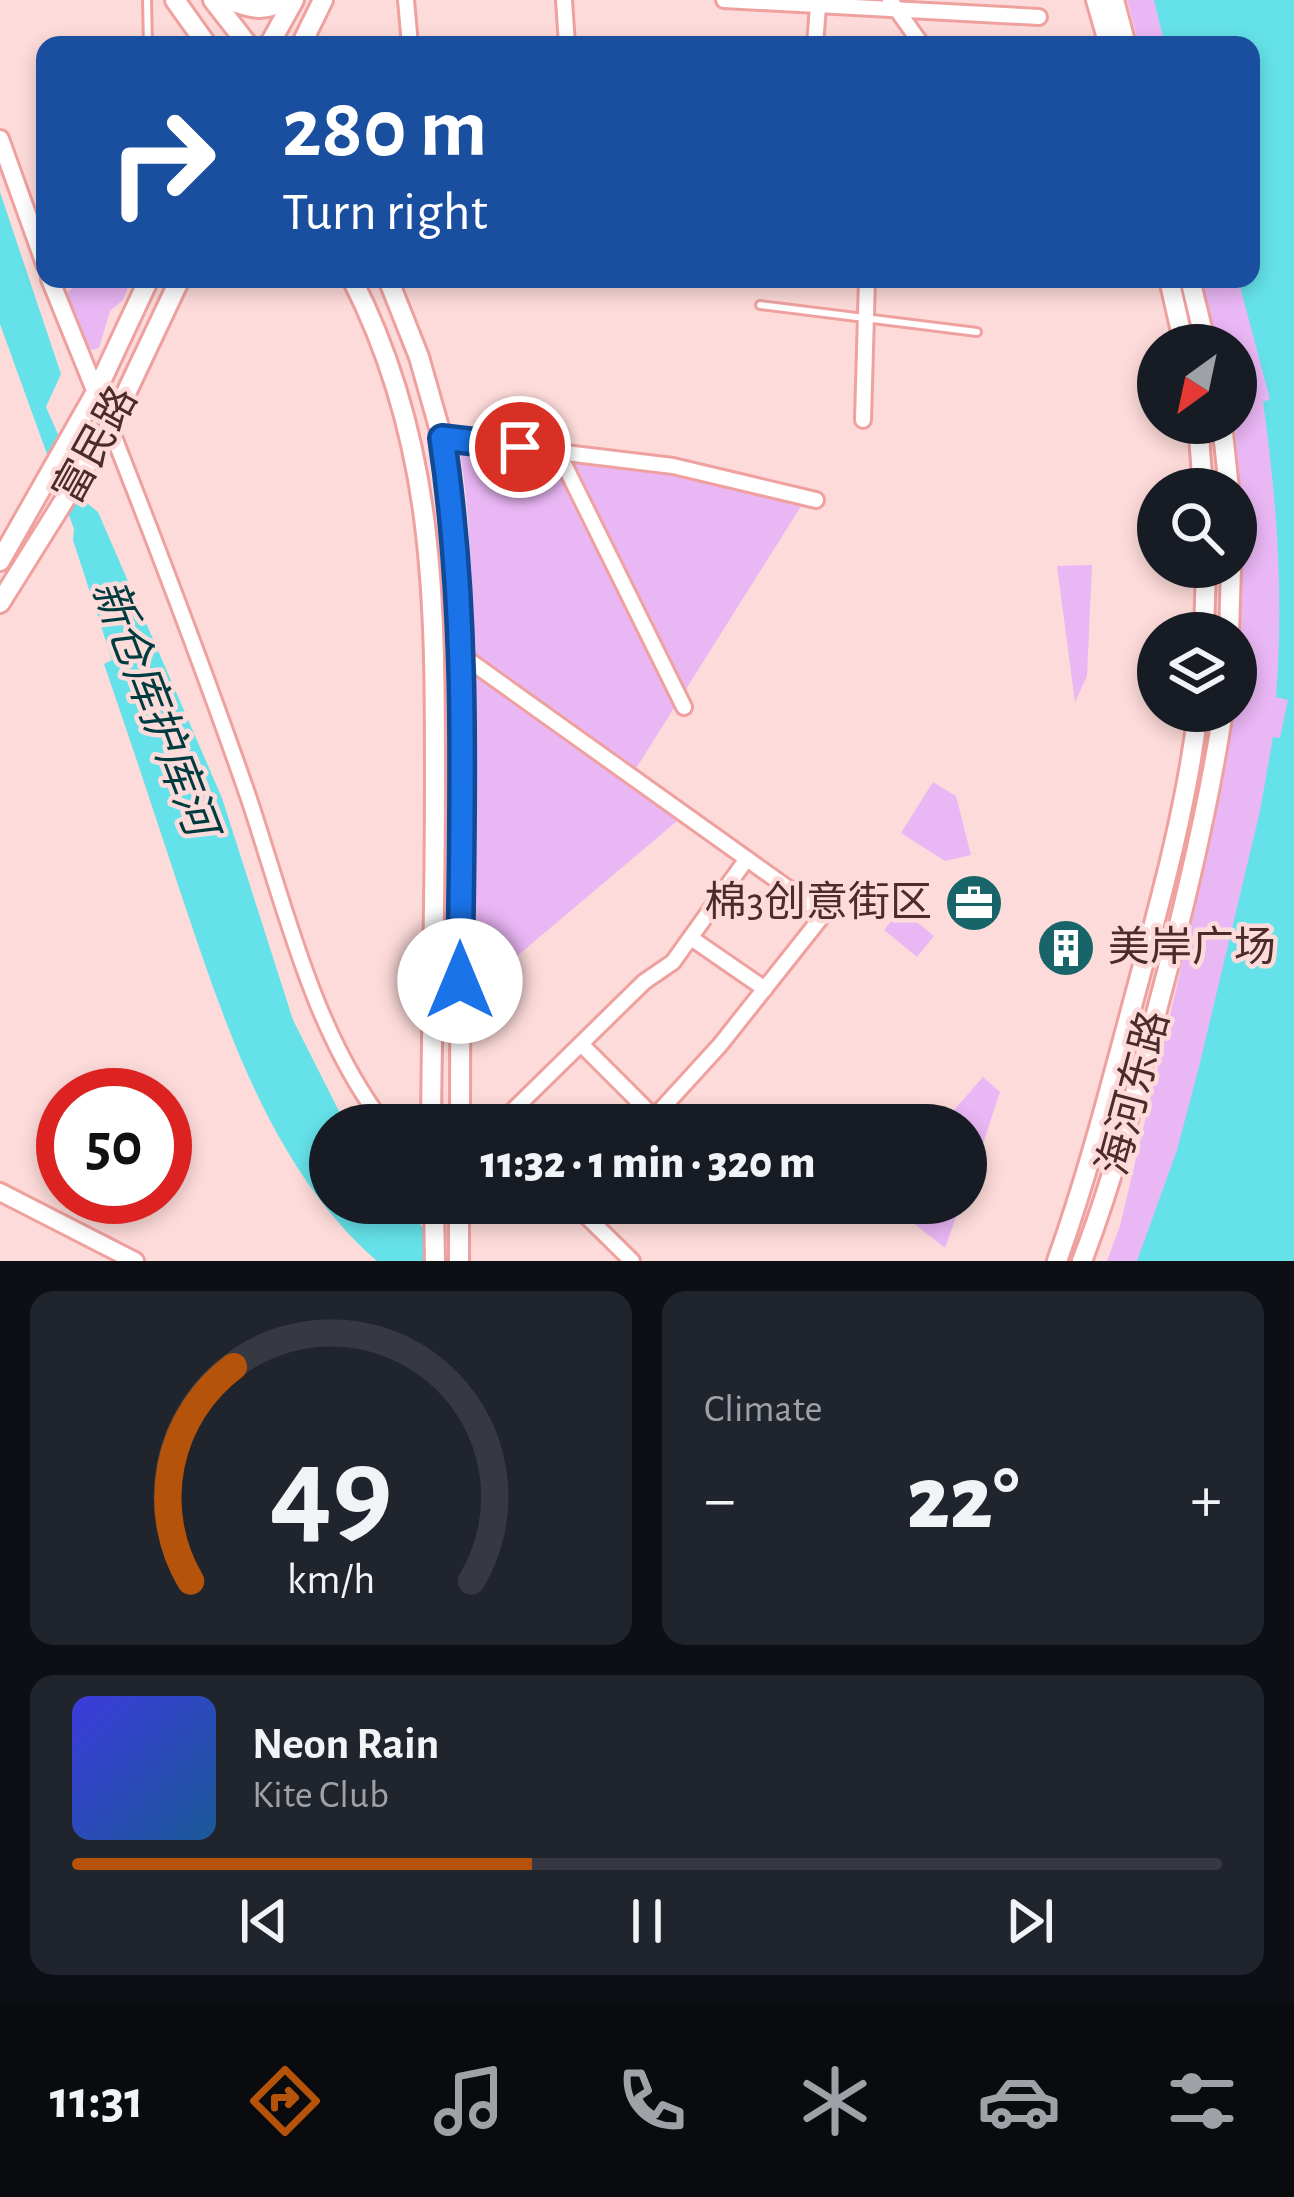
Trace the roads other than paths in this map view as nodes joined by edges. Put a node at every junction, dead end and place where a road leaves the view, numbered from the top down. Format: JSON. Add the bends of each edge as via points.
{"nodes":[{"id":1,"x":147,"y":0,"type":"edge"},
{"id":2,"x":175,"y":0,"type":"edge"},
{"id":3,"x":213,"y":0,"type":"edge"},
{"id":4,"x":229,"y":0,"type":"edge"},
{"id":5,"x":284,"y":0,"type":"edge"},
{"id":6,"x":293,"y":0,"type":"edge"},
{"id":7,"x":323,"y":0,"type":"edge"},
{"id":8,"x":406,"y":0,"type":"edge"},
{"id":9,"x":564,"y":0,"type":"edge"},
{"id":10,"x":724,"y":0,"type":"edge"},
{"id":11,"x":1096,"y":0,"type":"edge"},
{"id":12,"x":1114,"y":0,"type":"edge"},
{"id":13,"x":818,"y":6,"type":"junction"},
{"id":14,"x":894,"y":6,"type":"edge"},
{"id":15,"x":1039,"y":17,"type":"dead end"},
{"id":16,"x":148,"y":36,"type":"edge"},
{"id":17,"x":201,"y":36,"type":"edge"},
{"id":18,"x":241,"y":36,"type":"edge"},
{"id":19,"x":273,"y":36,"type":"edge"},
{"id":20,"x":305,"y":36,"type":"edge"},
{"id":21,"x":409,"y":36,"type":"edge"},
{"id":22,"x":566,"y":36,"type":"edge"},
{"id":23,"x":816,"y":36,"type":"edge"},
{"id":24,"x":916,"y":36,"type":"edge"},
{"id":25,"x":1106,"y":36,"type":"edge"},
{"id":26,"x":1124,"y":36,"type":"edge"},
{"id":27,"x":0,"y":139,"type":"edge"},
{"id":28,"x":36,"y":239,"type":"edge"},
{"id":29,"x":54,"y":288,"type":"edge"},
{"id":30,"x":145,"y":288,"type":"edge"},
{"id":31,"x":177,"y":288,"type":"edge"},
{"id":32,"x":357,"y":288,"type":"edge"},
{"id":33,"x":392,"y":288,"type":"edge"},
{"id":34,"x":866,"y":288,"type":"edge"},
{"id":35,"x":1170,"y":288,"type":"edge"},
{"id":36,"x":1192,"y":288,"type":"edge"},
{"id":37,"x":760,"y":305,"type":"dead end"},
{"id":38,"x":864,"y":321,"type":"junction"},
{"id":39,"x":1179,"y":324,"type":"edge"},
{"id":40,"x":1201,"y":324,"type":"edge"},
{"id":41,"x":976,"y":332,"type":"dead end"},
{"id":42,"x":96,"y":392,"type":"junction"},
{"id":43,"x":863,"y":419,"type":"dead end"},
{"id":44,"x":110,"y":427,"type":"junction"},
{"id":45,"x":442,"y":438,"type":"junction"},
{"id":46,"x":558,"y":452,"type":"junction"},
{"id":47,"x":816,"y":500,"type":"dead end"},
{"id":48,"x":0,"y":561,"type":"edge"},
{"id":49,"x":0,"y":603,"type":"edge"},
{"id":50,"x":460,"y":654,"type":"junction"},
{"id":51,"x":684,"y":707,"type":"dead end"},
{"id":52,"x":1196,"y":732,"type":"edge"},
{"id":53,"x":1220,"y":732,"type":"edge"},
{"id":54,"x":746,"y":860,"type":"junction"},
{"id":55,"x":691,"y":938,"type":"junction"},
{"id":56,"x":765,"y":989,"type":"junction"},
{"id":57,"x":581,"y":1044,"type":"junction"},
{"id":58,"x":372,"y":1104,"type":"edge"},
{"id":59,"x":431,"y":1104,"type":"edge"},
{"id":60,"x":460,"y":1104,"type":"edge"},
{"id":61,"x":520,"y":1104,"type":"edge"},
{"id":62,"x":635,"y":1104,"type":"edge"},
{"id":63,"x":665,"y":1104,"type":"edge"},
{"id":64,"x":0,"y":1192,"type":"edge"},
{"id":65,"x":434,"y":1224,"type":"edge"},
{"id":66,"x":458,"y":1224,"type":"edge"},
{"id":67,"x":594,"y":1224,"type":"edge"},
{"id":68,"x":135,"y":1261,"type":"edge"},
{"id":69,"x":435,"y":1261,"type":"edge"},
{"id":70,"x":458,"y":1261,"type":"edge"},
{"id":71,"x":632,"y":1261,"type":"edge"},
{"id":72,"x":1057,"y":1261,"type":"edge"},
{"id":73,"x":1082,"y":1261,"type":"edge"}],
"edges":[{"from":1,"to":16,"type":"lane"},
{"from":2,"to":17,"type":"main road"},
{"from":3,"to":18,"type":"main road"},
{"from":4,"to":5,"type":"main road","via":[[254,9]]},
{"from":6,"to":19,"type":"main road"},
{"from":7,"to":20,"type":"main road"},
{"from":8,"to":21,"type":"street"},
{"from":9,"to":22,"type":"street"},
{"from":10,"to":13,"type":"street"},
{"from":11,"to":25,"type":"main road"},
{"from":12,"to":26,"type":"main road"},
{"from":13,"to":14,"type":"street"},
{"from":13,"to":23,"type":"street"},
{"from":14,"to":15,"type":"street"},
{"from":14,"to":24,"type":"street"},
{"from":27,"to":28,"type":"street"},
{"from":29,"to":42,"type":"street"},
{"from":30,"to":42,"type":"main road","name":"富民路"},
{"from":31,"to":44,"type":"main road","name":"富民路"},
{"from":32,"to":59,"type":"main road","via":[[418,463],[431,576]]},
{"from":33,"to":45,"type":"main road"},
{"from":34,"to":38,"type":"street"},
{"from":35,"to":39,"type":"main road"},
{"from":36,"to":40,"type":"main road"},
{"from":37,"to":38,"type":"lane"},
{"from":38,"to":41,"type":"lane"},
{"from":38,"to":43,"type":"street"},
{"from":42,"to":44,"type":"street"},
{"from":42,"to":48,"type":"main road","name":"富民路"},
{"from":44,"to":49,"type":"main road","name":"富民路"},
{"from":44,"to":58,"type":"street","via":[[319,1001]]},
{"from":45,"to":46,"type":"street"},
{"from":45,"to":50,"type":"main road"},
{"from":46,"to":47,"type":"street","via":[[673,466]]},
{"from":46,"to":51,"type":"street"},
{"from":50,"to":54,"type":"street"},
{"from":50,"to":60,"type":"main road"},
{"from":52,"to":72,"type":"main road","name":"海河东路","via":[[1159,906]]},
{"from":53,"to":73,"type":"main road","name":"海河东路","via":[[1168,968]]},
{"from":54,"to":55,"type":"street"},
{"from":54,"to":56,"type":"street","via":[[824,914]]},
{"from":55,"to":56,"type":"street"},
{"from":55,"to":57,"type":"street"},
{"from":56,"to":63,"type":"street"},
{"from":57,"to":61,"type":"street"},
{"from":57,"to":62,"type":"street"},
{"from":64,"to":68,"type":"street"},
{"from":65,"to":69,"type":"main road"},
{"from":66,"to":70,"type":"main road"},
{"from":67,"to":71,"type":"street"}]}
